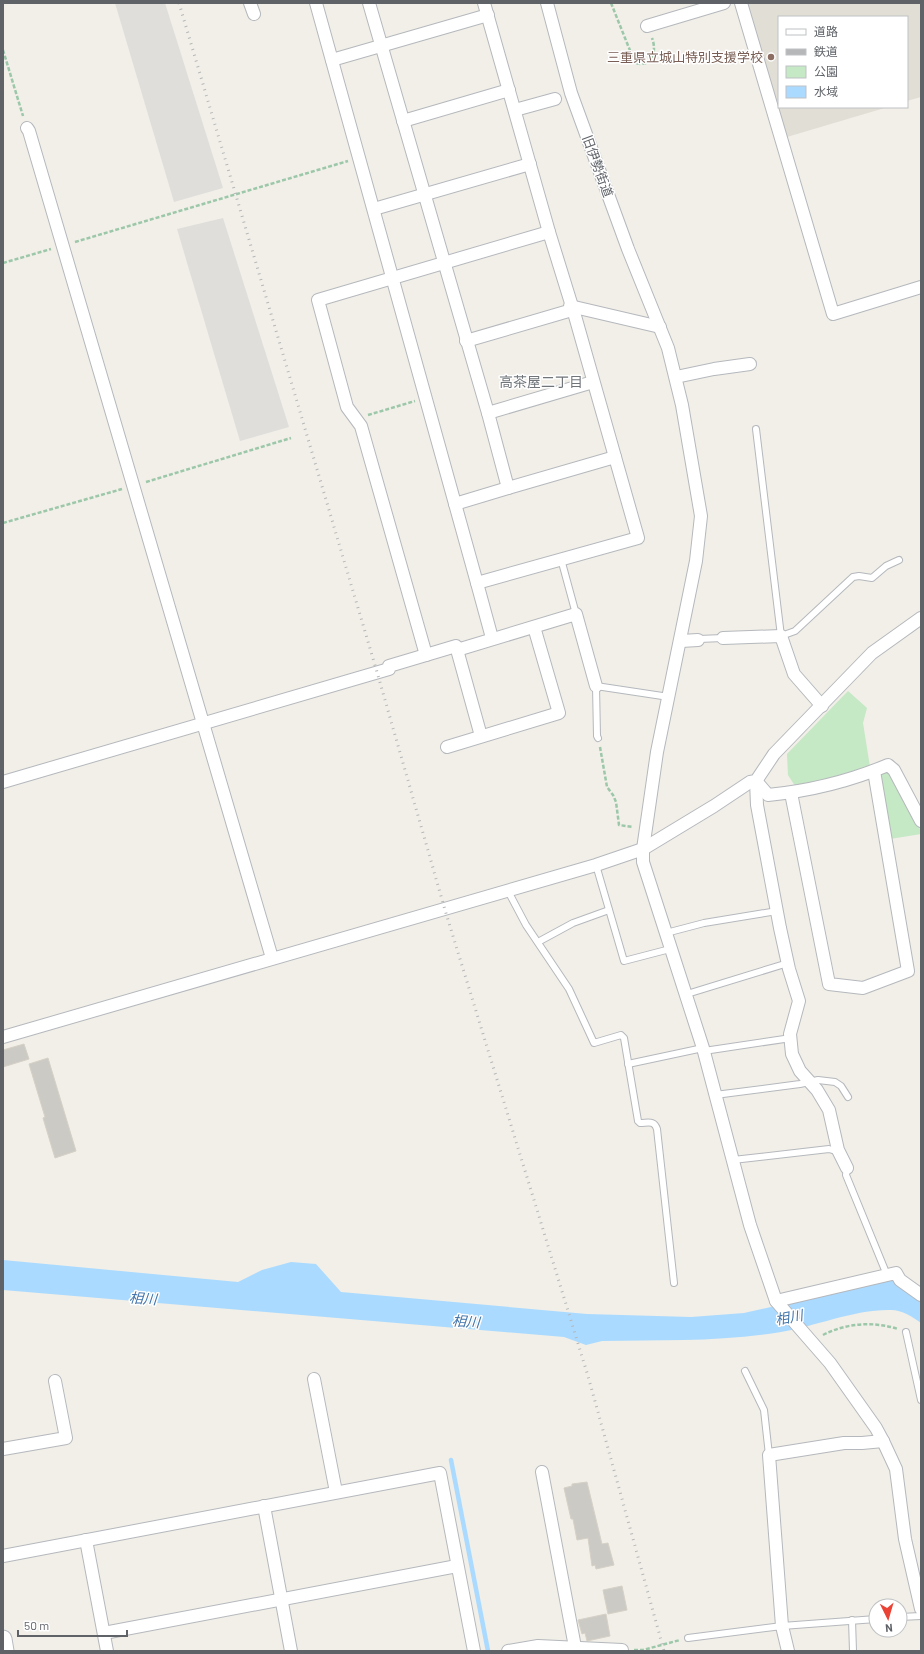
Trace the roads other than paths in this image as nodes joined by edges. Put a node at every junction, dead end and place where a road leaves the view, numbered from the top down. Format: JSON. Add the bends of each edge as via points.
{"nodes":[{"id":1,"x":316,"y":3,"type":"edge"},
{"id":2,"x":369,"y":3,"type":"edge"},
{"id":3,"x":484,"y":3,"type":"edge"},
{"id":4,"x":548,"y":3,"type":"edge"},
{"id":5,"x":724,"y":3,"type":"edge"},
{"id":6,"x":741,"y":3,"type":"edge"},
{"id":7,"x":488,"y":15,"type":"junction"},
{"id":8,"x":647,"y":26,"type":"road end"},
{"id":9,"x":381,"y":46,"type":"junction"},
{"id":10,"x":332,"y":60,"type":"junction"},
{"id":11,"x":509,"y":90,"type":"junction"},
{"id":12,"x":564,"y":95,"type":"junction"},
{"id":13,"x":515,"y":110,"type":"junction"},
{"id":14,"x":403,"y":121,"type":"junction"},
{"id":15,"x":27,"y":128,"type":"road end"},
{"id":16,"x":530,"y":164,"type":"junction"},
{"id":17,"x":423,"y":194,"type":"junction"},
{"id":18,"x":374,"y":209,"type":"junction"},
{"id":19,"x":549,"y":232,"type":"junction"},
{"id":20,"x":443,"y":264,"type":"junction"},
{"id":21,"x":394,"y":279,"type":"junction"},
{"id":22,"x":921,"y":287,"type":"edge"},
{"id":23,"x":571,"y":308,"type":"junction"},
{"id":24,"x":660,"y":326,"type":"junction"},
{"id":25,"x":466,"y":341,"type":"junction"},
{"id":26,"x":750,"y":364,"type":"dead end"},
{"id":27,"x":676,"y":377,"type":"junction"},
{"id":28,"x":593,"y":382,"type":"junction"},
{"id":29,"x":488,"y":413,"type":"junction"},
{"id":30,"x":756,"y":429,"type":"dead end"},
{"id":31,"x":615,"y":457,"type":"junction"},
{"id":32,"x":508,"y":488,"type":"junction"},
{"id":33,"x":455,"y":504,"type":"junction"},
{"id":34,"x":561,"y":559,"type":"junction"},
{"id":35,"x":899,"y":560,"type":"dead end"},
{"id":36,"x":477,"y":583,"type":"junction"},
{"id":37,"x":576,"y":614,"type":"junction"},
{"id":38,"x":921,"y":618,"type":"edge"},
{"id":39,"x":534,"y":627,"type":"junction"},
{"id":40,"x":781,"y":636,"type":"junction"},
{"id":41,"x":492,"y":638,"type":"junction"},
{"id":42,"x":723,"y":638,"type":"joint"},
{"id":43,"x":698,"y":640,"type":"joint"},
{"id":44,"x":681,"y":641,"type":"junction"},
{"id":45,"x":457,"y":650,"type":"junction"},
{"id":46,"x":426,"y":655,"type":"junction"},
{"id":47,"x":596,"y":686,"type":"junction"},
{"id":48,"x":668,"y":697,"type":"junction"},
{"id":49,"x":822,"y":706,"type":"junction"},
{"id":50,"x":205,"y":722,"type":"junction"},
{"id":51,"x":482,"y":736,"type":"junction"},
{"id":52,"x":598,"y":738,"type":"road end"},
{"id":53,"x":447,"y":747,"type":"dead end"},
{"id":54,"x":874,"y":771,"type":"junction"},
{"id":55,"x":3,"y":782,"type":"edge"},
{"id":56,"x":756,"y":782,"type":"junction"},
{"id":57,"x":791,"y":793,"type":"junction"},
{"id":58,"x":921,"y":821,"type":"edge"},
{"id":59,"x":643,"y":849,"type":"junction"},
{"id":60,"x":596,"y":864,"type":"junction"},
{"id":61,"x":508,"y":891,"type":"junction"},
{"id":62,"x":609,"y":910,"type":"junction"},
{"id":63,"x":777,"y":911,"type":"junction"},
{"id":64,"x":666,"y":933,"type":"junction"},
{"id":65,"x":538,"y":942,"type":"junction"},
{"id":66,"x":670,"y":950,"type":"junction"},
{"id":67,"x":272,"y":958,"type":"junction"},
{"id":68,"x":788,"y":963,"type":"junction"},
{"id":69,"x":686,"y":994,"type":"junction"},
{"id":70,"x":3,"y":1037,"type":"edge"},
{"id":71,"x":790,"y":1038,"type":"junction"},
{"id":72,"x":704,"y":1049,"type":"junction"},
{"id":73,"x":628,"y":1064,"type":"junction"},
{"id":74,"x":809,"y":1082,"type":"junction"},
{"id":75,"x":715,"y":1095,"type":"junction"},
{"id":76,"x":848,"y":1097,"type":"dead end"},
{"id":77,"x":839,"y":1152,"type":"junction"},
{"id":78,"x":733,"y":1160,"type":"junction"},
{"id":79,"x":847,"y":1168,"type":"joint"},
{"id":80,"x":887,"y":1275,"type":"junction"},
{"id":81,"x":674,"y":1283,"type":"dead end"},
{"id":82,"x":921,"y":1295,"type":"edge"},
{"id":83,"x":776,"y":1301,"type":"junction"},
{"id":84,"x":906,"y":1332,"type":"road end"},
{"id":85,"x":745,"y":1371,"type":"dead end"},
{"id":86,"x":314,"y":1379,"type":"dead end"},
{"id":87,"x":55,"y":1381,"type":"dead end"},
{"id":88,"x":921,"y":1400,"type":"edge"},
{"id":89,"x":883,"y":1440,"type":"junction"},
{"id":90,"x":3,"y":1449,"type":"edge"},
{"id":91,"x":769,"y":1455,"type":"junction"},
{"id":92,"x":542,"y":1472,"type":"dead end"},
{"id":93,"x":336,"y":1492,"type":"junction"},
{"id":94,"x":264,"y":1506,"type":"junction"},
{"id":95,"x":86,"y":1540,"type":"junction"},
{"id":96,"x":3,"y":1556,"type":"edge"},
{"id":97,"x":457,"y":1566,"type":"junction"},
{"id":98,"x":282,"y":1599,"type":"junction"},
{"id":99,"x":921,"y":1609,"type":"edge"},
{"id":100,"x":921,"y":1616,"type":"edge"},
{"id":101,"x":908,"y":1617,"type":"edge"},
{"id":102,"x":868,"y":1619,"type":"edge"},
{"id":103,"x":852,"y":1620,"type":"junction"},
{"id":104,"x":782,"y":1626,"type":"junction"},
{"id":105,"x":104,"y":1633,"type":"junction"},
{"id":106,"x":688,"y":1638,"type":"road end"},
{"id":107,"x":3,"y":1639,"type":"edge"},
{"id":108,"x":575,"y":1647,"type":"junction"},
{"id":109,"x":622,"y":1650,"type":"road end"},
{"id":110,"x":5,"y":1651,"type":"edge"},
{"id":111,"x":107,"y":1651,"type":"edge"},
{"id":112,"x":292,"y":1651,"type":"edge"},
{"id":113,"x":474,"y":1651,"type":"edge"},
{"id":114,"x":508,"y":1651,"type":"edge"},
{"id":115,"x":788,"y":1651,"type":"edge"},
{"id":116,"x":853,"y":1651,"type":"edge"}],
"edges":[{"from":1,"to":10,"type":"street"},
{"from":2,"to":9,"type":"street"},
{"from":3,"to":7,"type":"street"},
{"from":4,"to":12,"type":"street","name":"旧伊勢街道"},
{"from":5,"to":8,"type":"street"},
{"from":6,"to":22,"type":"street","via":[[833,314]]},
{"from":7,"to":9,"type":"street"},
{"from":7,"to":11,"type":"street"},
{"from":9,"to":10,"type":"street"},
{"from":9,"to":14,"type":"street"},
{"from":10,"to":18,"type":"street"},
{"from":11,"to":13,"type":"street"},
{"from":11,"to":14,"type":"street"},
{"from":12,"to":13,"type":"street"},
{"from":12,"to":24,"type":"street","name":"旧伊勢街道"},
{"from":13,"to":16,"type":"street"},
{"from":14,"to":17,"type":"street"},
{"from":15,"to":50,"type":"street"},
{"from":16,"to":17,"type":"street"},
{"from":16,"to":19,"type":"street"},
{"from":17,"to":18,"type":"street"},
{"from":17,"to":20,"type":"street"},
{"from":18,"to":21,"type":"street"},
{"from":19,"to":20,"type":"street"},
{"from":19,"to":23,"type":"street"},
{"from":20,"to":21,"type":"street"},
{"from":20,"to":25,"type":"street"},
{"from":21,"to":33,"type":"street"},
{"from":21,"to":46,"type":"street","via":[[318,300],[347,407],[361,426]]},
{"from":23,"to":24,"type":"street"},
{"from":23,"to":25,"type":"street"},
{"from":23,"to":28,"type":"street"},
{"from":24,"to":27,"type":"street","name":"旧伊勢街道"},
{"from":25,"to":29,"type":"street"},
{"from":26,"to":27,"type":"street"},
{"from":27,"to":44,"type":"street","name":"旧伊勢街道","via":[[701,516],[696,561]]},
{"from":28,"to":29,"type":"street"},
{"from":28,"to":31,"type":"street"},
{"from":29,"to":32,"type":"street"},
{"from":30,"to":40,"type":"lane"},
{"from":31,"to":32,"type":"street"},
{"from":31,"to":34,"type":"street","via":[[638,538]]},
{"from":32,"to":33,"type":"street"},
{"from":33,"to":36,"type":"street"},
{"from":34,"to":36,"type":"street"},
{"from":34,"to":37,"type":"lane"},
{"from":35,"to":40,"type":"lane","via":[[886,566],[872,578],[853,577],[795,631]]},
{"from":36,"to":41,"type":"street"},
{"from":37,"to":39,"type":"street"},
{"from":37,"to":47,"type":"street"},
{"from":38,"to":49,"type":"street","via":[[872,654]]},
{"from":39,"to":41,"type":"street"},
{"from":39,"to":51,"type":"street","via":[[559,713]]},
{"from":40,"to":42,"type":"street"},
{"from":40,"to":49,"type":"street","via":[[794,674]]},
{"from":41,"to":45,"type":"street"},
{"from":42,"to":43,"type":"lane"},
{"from":43,"to":44,"type":"street"},
{"from":44,"to":48,"type":"street","name":"旧伊勢街道"},
{"from":45,"to":46,"type":"street","via":[[456,646]]},
{"from":45,"to":51,"type":"street"},
{"from":46,"to":50,"type":"street","via":[[389,666],[389,669]]},
{"from":47,"to":48,"type":"lane"},
{"from":47,"to":52,"type":"lane"},
{"from":48,"to":59,"type":"street","name":"旧伊勢街道"},
{"from":49,"to":56,"type":"street","via":[[774,754]]},
{"from":50,"to":55,"type":"street"},
{"from":50,"to":67,"type":"street"},
{"from":51,"to":53,"type":"street"},
{"from":54,"to":57,"type":"street","via":[[822,787]]},
{"from":54,"to":57,"type":"street","via":[[908,971],[863,988],[829,984]]},
{"from":54,"to":58,"type":"street","via":[[888,765],[894,770]]},
{"from":56,"to":57,"type":"street","via":[[768,795]]},
{"from":56,"to":59,"type":"street","via":[[750,782]]},
{"from":56,"to":63,"type":"street","via":[[757,805]]},
{"from":59,"to":60,"type":"street"},
{"from":59,"to":64,"type":"street","name":"旧伊勢街道","via":[[643,862]]},
{"from":60,"to":61,"type":"street"},
{"from":60,"to":62,"type":"lane"},
{"from":61,"to":65,"type":"lane"},
{"from":61,"to":67,"type":"street"},
{"from":62,"to":65,"type":"lane","via":[[573,922]]},
{"from":62,"to":66,"type":"lane","via":[[624,961]]},
{"from":63,"to":64,"type":"lane","via":[[704,923]]},
{"from":63,"to":68,"type":"street"},
{"from":64,"to":66,"type":"street","name":"旧伊勢街道"},
{"from":65,"to":73,"type":"lane","via":[[569,989],[594,1044],[623,1036]]},
{"from":66,"to":69,"type":"street","name":"旧伊勢街道"},
{"from":67,"to":70,"type":"street"},
{"from":68,"to":69,"type":"lane"},
{"from":68,"to":71,"type":"street","via":[[799,1001]]},
{"from":69,"to":72,"type":"street","name":"旧伊勢街道"},
{"from":71,"to":72,"type":"lane"},
{"from":71,"to":74,"type":"street","via":[[792,1054]]},
{"from":72,"to":73,"type":"lane"},
{"from":72,"to":75,"type":"street","name":"旧伊勢街道"},
{"from":73,"to":81,"type":"lane","via":[[638,1121],[652,1122],[657,1129]]},
{"from":74,"to":75,"type":"lane"},
{"from":74,"to":76,"type":"lane","via":[[835,1082]]},
{"from":74,"to":77,"type":"street","via":[[829,1110]]},
{"from":75,"to":78,"type":"street","name":"旧伊勢街道"},
{"from":77,"to":78,"type":"lane","via":[[829,1149]]},
{"from":77,"to":79,"type":"street"},
{"from":78,"to":83,"type":"street","name":"旧伊勢街道","via":[[750,1225]]},
{"from":79,"to":80,"type":"lane","via":[[846,1175]]},
{"from":80,"to":82,"type":"street","via":[[896,1273],[900,1280]]},
{"from":80,"to":83,"type":"street"},
{"from":83,"to":89,"type":"street","via":[[830,1363]]},
{"from":84,"to":88,"type":"lane"},
{"from":85,"to":91,"type":"lane","via":[[764,1410]]},
{"from":86,"to":93,"type":"street"},
{"from":87,"to":90,"type":"street","via":[[66,1438]]},
{"from":89,"to":91,"type":"street","via":[[844,1443]]},
{"from":89,"to":99,"type":"street","via":[[896,1469],[905,1539]]},
{"from":91,"to":104,"type":"street"},
{"from":92,"to":108,"type":"street"},
{"from":93,"to":94,"type":"street"},
{"from":93,"to":97,"type":"street","via":[[440,1473]]},
{"from":94,"to":95,"type":"street"},
{"from":94,"to":98,"type":"street"},
{"from":95,"to":96,"type":"street"},
{"from":95,"to":105,"type":"street"},
{"from":97,"to":98,"type":"street"},
{"from":97,"to":113,"type":"street"},
{"from":98,"to":105,"type":"street"},
{"from":98,"to":112,"type":"street"},
{"from":100,"to":101,"type":"lane"},
{"from":102,"to":103,"type":"lane"},
{"from":103,"to":104,"type":"lane"},
{"from":103,"to":116,"type":"lane"},
{"from":104,"to":106,"type":"lane"},
{"from":104,"to":115,"type":"street"},
{"from":105,"to":111,"type":"street"},
{"from":107,"to":110,"type":"street"},
{"from":108,"to":109,"type":"street"},
{"from":108,"to":114,"type":"street","via":[[538,1646]]}]}
